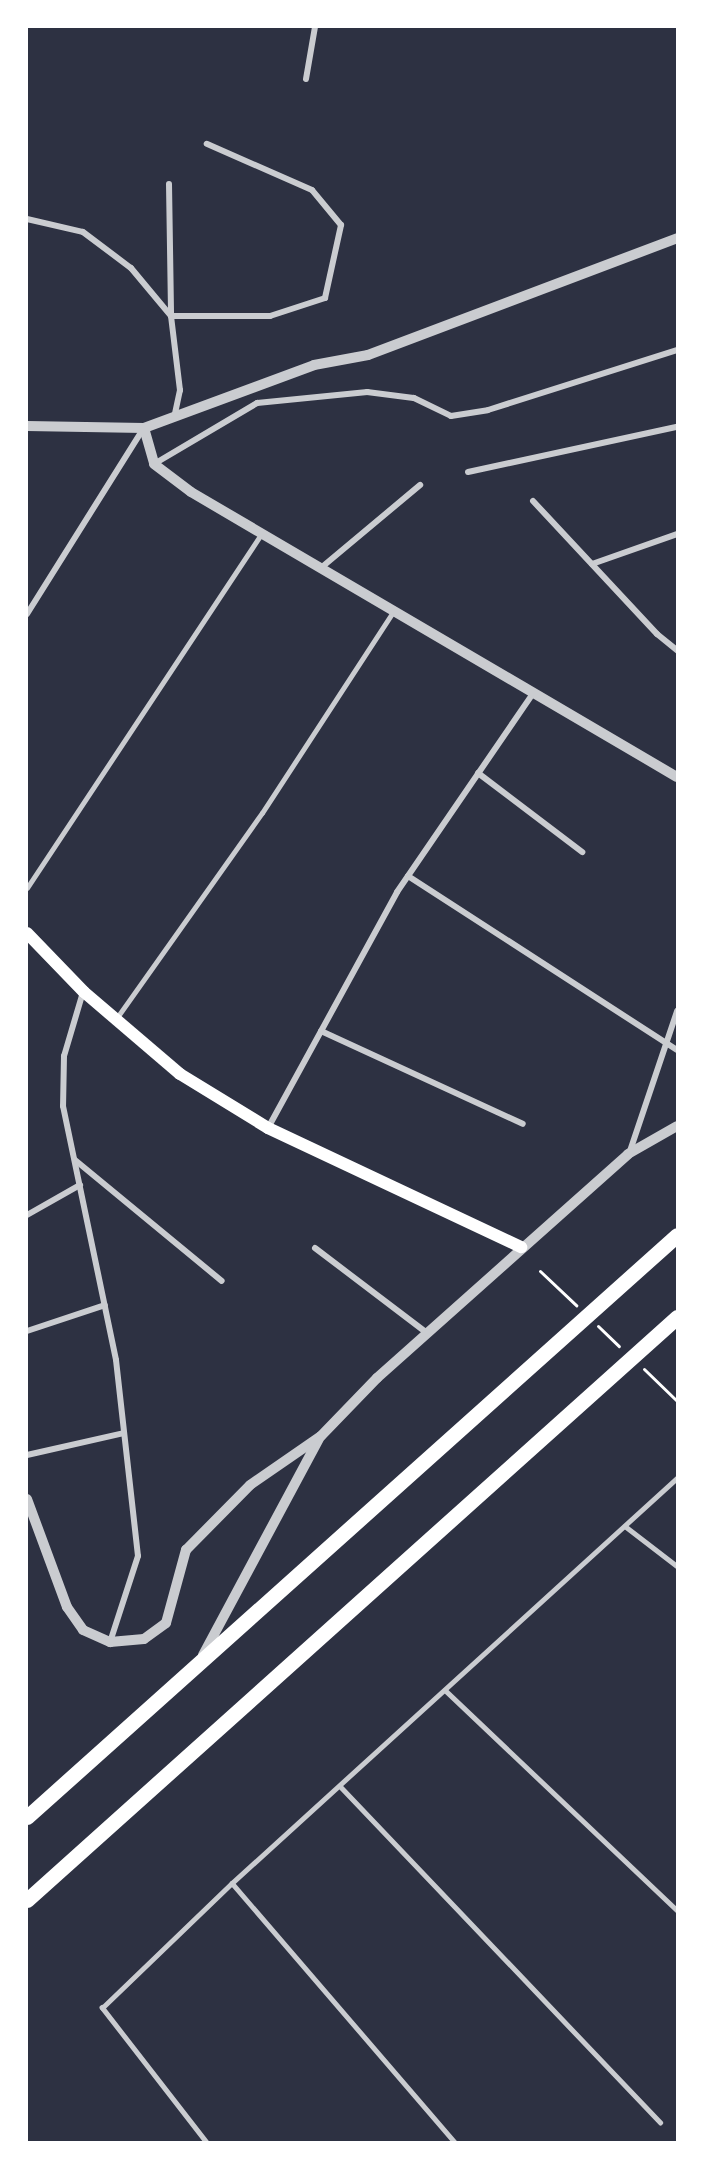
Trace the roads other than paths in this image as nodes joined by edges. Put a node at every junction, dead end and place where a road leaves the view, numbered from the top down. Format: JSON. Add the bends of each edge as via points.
{"nodes":[{"id":1,"x":315,"y":27,"type":"edge"},
{"id":2,"x":306,"y":79,"type":"dead end"},
{"id":3,"x":207,"y":144,"type":"dead end"},
{"id":4,"x":168,"y":184,"type":"dead end"},
{"id":5,"x":27,"y":219,"type":"edge"},
{"id":6,"x":677,"y":238,"type":"edge"},
{"id":7,"x":171,"y":316,"type":"junction"},
{"id":8,"x":677,"y":350,"type":"edge"},
{"id":9,"x":175,"y":414,"type":"junction"},
{"id":10,"x":27,"y":426,"type":"edge"},
{"id":11,"x":677,"y":427,"type":"edge"},
{"id":12,"x":144,"y":428,"type":"junction"},
{"id":13,"x":154,"y":464,"type":"junction"},
{"id":14,"x":468,"y":472,"type":"dead end"},
{"id":15,"x":420,"y":485,"type":"dead end"},
{"id":16,"x":533,"y":501,"type":"dead end"},
{"id":17,"x":263,"y":532,"type":"junction"},
{"id":18,"x":677,"y":534,"type":"edge"},
{"id":19,"x":592,"y":564,"type":"junction"},
{"id":20,"x":322,"y":567,"type":"junction"},
{"id":21,"x":394,"y":610,"type":"junction"},
{"id":22,"x":27,"y":614,"type":"edge"},
{"id":23,"x":677,"y":650,"type":"edge"},
{"id":24,"x":534,"y":692,"type":"junction"},
{"id":25,"x":478,"y":773,"type":"junction"},
{"id":26,"x":677,"y":777,"type":"edge"},
{"id":27,"x":582,"y":852,"type":"dead end"},
{"id":28,"x":408,"y":876,"type":"junction"},
{"id":29,"x":27,"y":888,"type":"edge"},
{"id":30,"x":27,"y":933,"type":"edge"},
{"id":31,"x":84,"y":992,"type":"junction"},
{"id":32,"x":677,"y":1011,"type":"edge"},
{"id":33,"x":116,"y":1019,"type":"junction"},
{"id":34,"x":321,"y":1031,"type":"junction"},
{"id":35,"x":668,"y":1041,"type":"junction"},
{"id":36,"x":677,"y":1050,"type":"edge"},
{"id":37,"x":524,"y":1124,"type":"dead end"},
{"id":38,"x":677,"y":1126,"type":"edge"},
{"id":39,"x":268,"y":1128,"type":"junction"},
{"id":40,"x":628,"y":1155,"type":"junction"},
{"id":41,"x":74,"y":1159,"type":"junction"},
{"id":42,"x":80,"y":1185,"type":"junction"},
{"id":43,"x":27,"y":1215,"type":"edge"},
{"id":44,"x":677,"y":1235,"type":"edge"},
{"id":45,"x":522,"y":1247,"type":"junction"},
{"id":46,"x":315,"y":1248,"type":"dead end"},
{"id":47,"x":222,"y":1281,"type":"dead end"},
{"id":48,"x":105,"y":1305,"type":"junction"},
{"id":49,"x":677,"y":1317,"type":"edge"},
{"id":50,"x":27,"y":1331,"type":"edge"},
{"id":51,"x":427,"y":1333,"type":"junction"},
{"id":52,"x":124,"y":1433,"type":"junction"},
{"id":53,"x":321,"y":1436,"type":"junction"},
{"id":54,"x":27,"y":1455,"type":"edge"},
{"id":55,"x":677,"y":1478,"type":"edge"},
{"id":56,"x":27,"y":1499,"type":"edge"},
{"id":57,"x":31,"y":1522,"type":"edge"},
{"id":58,"x":625,"y":1526,"type":"junction"},
{"id":59,"x":677,"y":1566,"type":"edge"},
{"id":60,"x":110,"y":1642,"type":"junction"},
{"id":61,"x":198,"y":1663,"type":"junction"},
{"id":62,"x":445,"y":1690,"type":"junction"},
{"id":63,"x":341,"y":1787,"type":"junction"},
{"id":64,"x":27,"y":1817,"type":"edge"},
{"id":65,"x":232,"y":1883,"type":"junction"},
{"id":66,"x":27,"y":1899,"type":"edge"},
{"id":67,"x":677,"y":1910,"type":"edge"},
{"id":68,"x":660,"y":2122,"type":"dead end"},
{"id":69,"x":206,"y":2142,"type":"edge"},
{"id":70,"x":455,"y":2142,"type":"edge"}],
"edges":[{"from":1,"to":2,"type":"street"},
{"from":3,"to":7,"type":"street","via":[[312,190],[341,225],[325,298],[270,316]]},
{"from":4,"to":7,"type":"street"},
{"from":5,"to":7,"type":"street","via":[[83,232],[131,268]]},
{"from":6,"to":9,"type":"street","via":[[368,355],[314,365]]},
{"from":7,"to":9,"type":"street","via":[[180,390]]},
{"from":8,"to":13,"type":"street","via":[[488,410],[451,416],[414,398],[367,392],[257,403]]},
{"from":9,"to":12,"type":"street"},
{"from":10,"to":12,"type":"street"},
{"from":11,"to":14,"type":"street"},
{"from":12,"to":13,"type":"street"},
{"from":12,"to":22,"type":"street"},
{"from":13,"to":17,"type":"street","via":[[191,492]]},
{"from":15,"to":20,"type":"street"},
{"from":16,"to":19,"type":"street"},
{"from":17,"to":20,"type":"street"},
{"from":17,"to":29,"type":"lane"},
{"from":18,"to":19,"type":"street"},
{"from":19,"to":23,"type":"street"},
{"from":20,"to":21,"type":"street"},
{"from":21,"to":24,"type":"street"},
{"from":21,"to":33,"type":"lane","via":[[262,813]]},
{"from":24,"to":25,"type":"street"},
{"from":24,"to":26,"type":"street"},
{"from":25,"to":27,"type":"street"},
{"from":25,"to":28,"type":"street"},
{"from":28,"to":34,"type":"street"},
{"from":28,"to":35,"type":"street"},
{"from":30,"to":31,"type":"main road"},
{"from":31,"to":33,"type":"main road"},
{"from":31,"to":41,"type":"street","via":[[64,1056],[63,1106]]},
{"from":32,"to":35,"type":"street"},
{"from":33,"to":39,"type":"main road","via":[[180,1074]]},
{"from":34,"to":37,"type":"street"},
{"from":34,"to":39,"type":"street"},
{"from":35,"to":36,"type":"street"},
{"from":35,"to":40,"type":"street"},
{"from":38,"to":40,"type":"street"},
{"from":39,"to":45,"type":"main road"},
{"from":40,"to":45,"type":"street"},
{"from":41,"to":42,"type":"street"},
{"from":41,"to":47,"type":"street"},
{"from":42,"to":43,"type":"street"},
{"from":42,"to":48,"type":"street"},
{"from":44,"to":61,"type":"highway"},
{"from":45,"to":51,"type":"street"},
{"from":46,"to":51,"type":"street"},
{"from":48,"to":50,"type":"street"},
{"from":48,"to":52,"type":"street"},
{"from":49,"to":66,"type":"highway"},
{"from":51,"to":53,"type":"street"},
{"from":52,"to":54,"type":"street"},
{"from":52,"to":60,"type":"street","via":[[138,1556]]},
{"from":53,"to":60,"type":"street","via":[[250,1485],[186,1550],[166,1623],[144,1639]]},
{"from":53,"to":61,"type":"street"},
{"from":55,"to":58,"type":"lane"},
{"from":56,"to":57,"type":"street"},
{"from":57,"to":60,"type":"street","via":[[67,1607],[83,1630]]},
{"from":58,"to":59,"type":"lane"},
{"from":58,"to":62,"type":"lane"},
{"from":61,"to":64,"type":"highway"},
{"from":62,"to":63,"type":"lane"},
{"from":62,"to":67,"type":"lane"},
{"from":63,"to":65,"type":"lane"},
{"from":63,"to":68,"type":"lane"},
{"from":65,"to":69,"type":"lane","via":[[102,2008]]},
{"from":65,"to":70,"type":"lane"}]}
